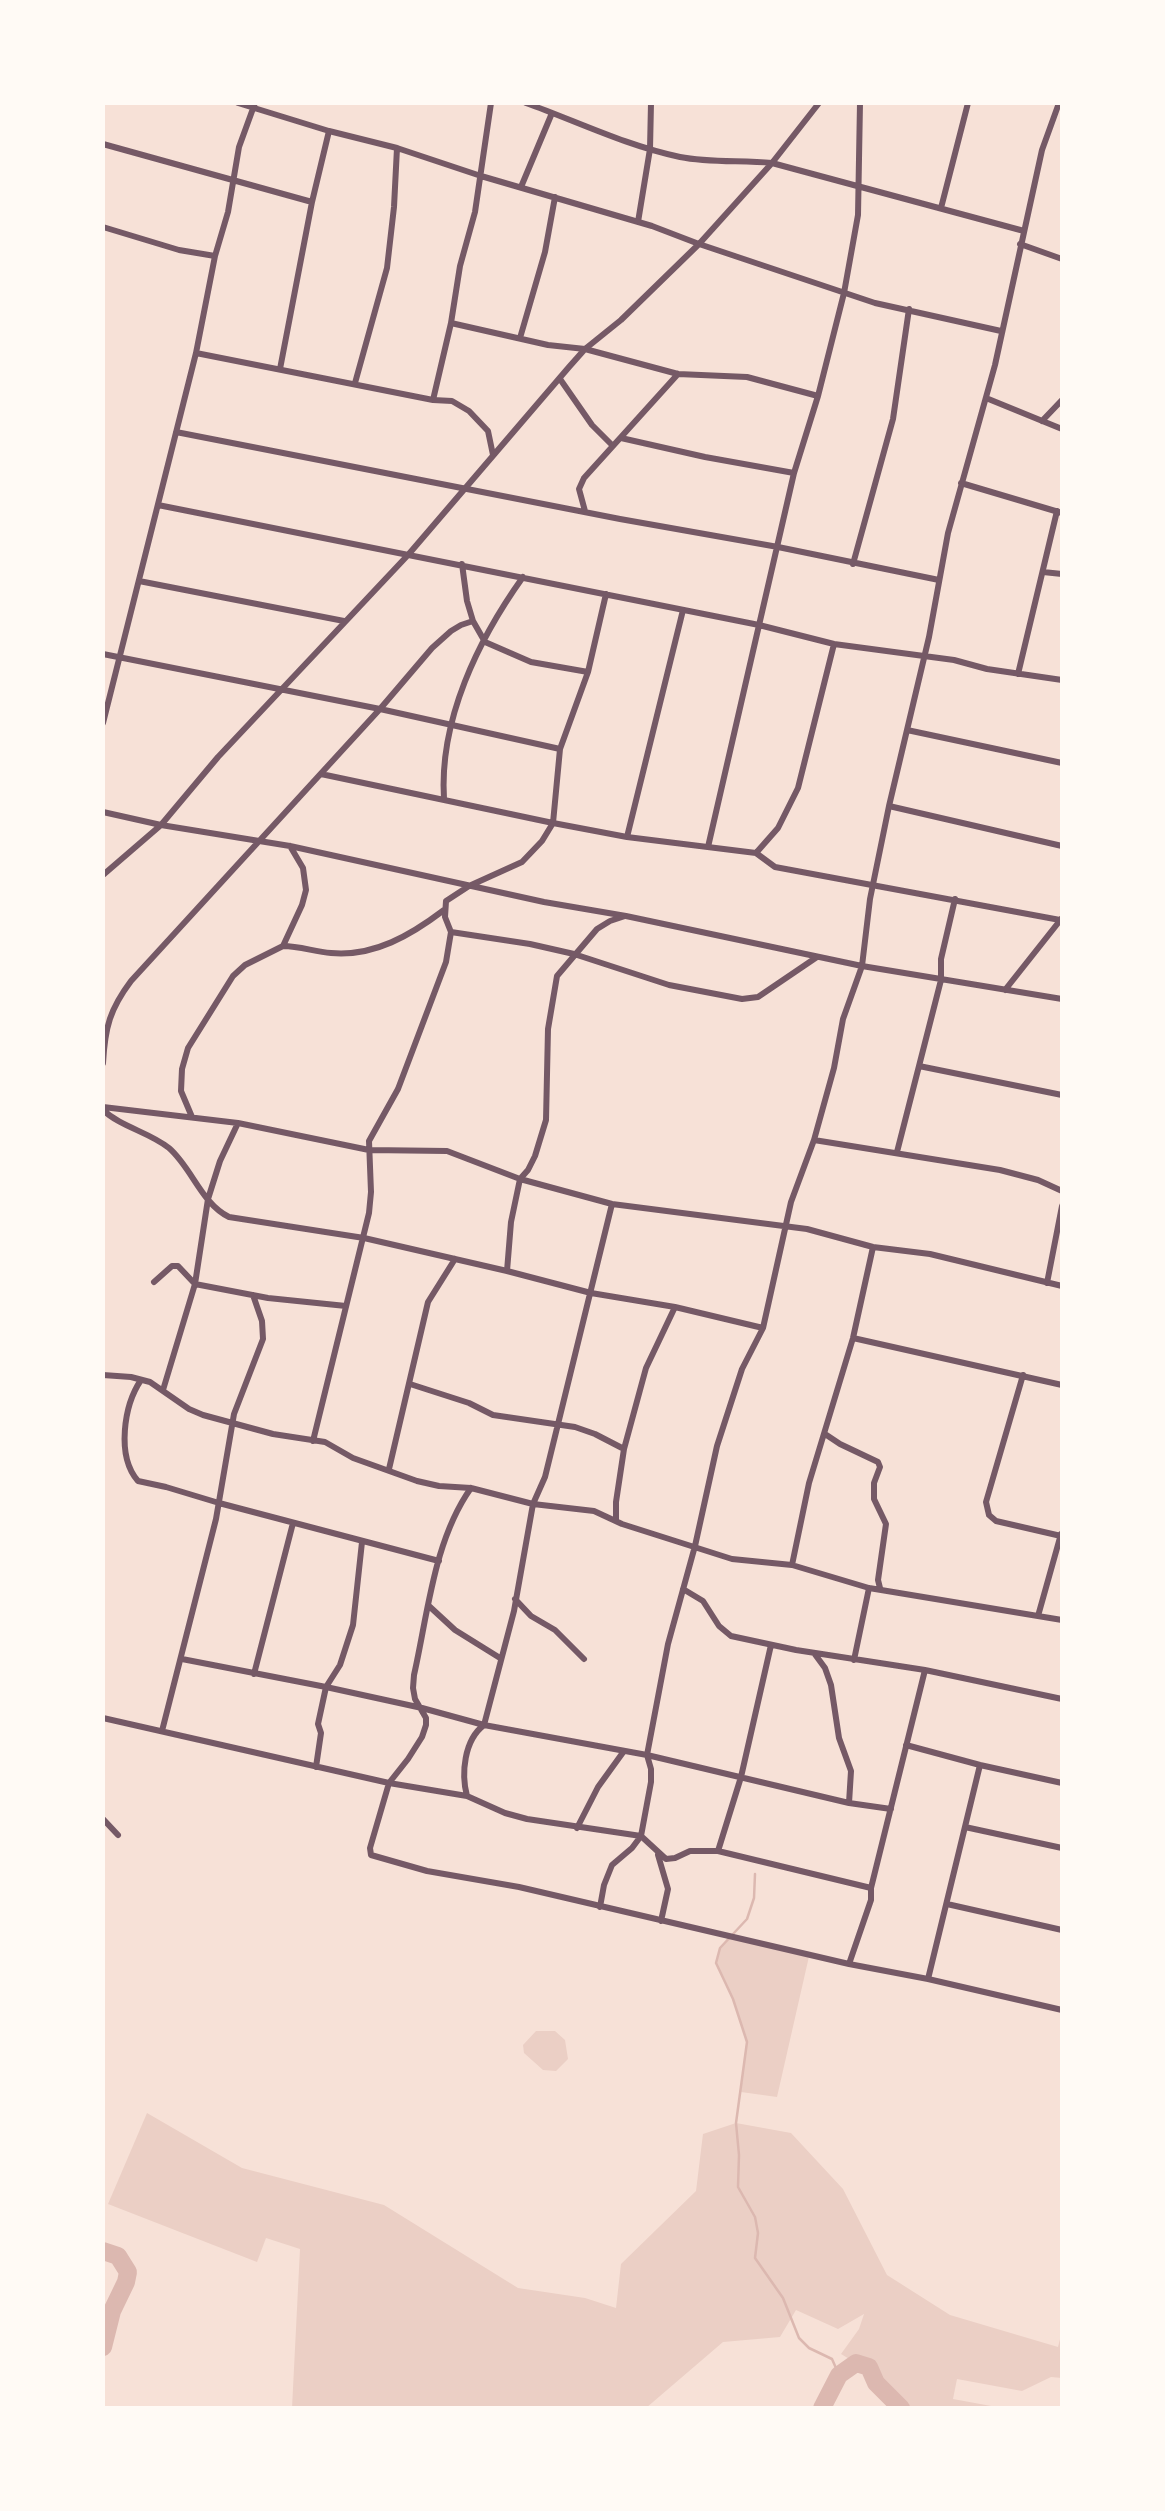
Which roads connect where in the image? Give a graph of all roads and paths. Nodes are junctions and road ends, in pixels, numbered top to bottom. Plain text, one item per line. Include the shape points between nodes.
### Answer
1 (238, 103) edge
2 (491, 103) edge
3 (526, 103) edge
4 (651, 103) edge
5 (819, 103) edge
6 (860, 103) edge
7 (968, 103) edge
8 (1059, 103) edge
9 (255, 106) edge
10 (552, 113) junction
11 (329, 131) junction
12 (103, 144) edge
13 (397, 148) junction
14 (650, 149) junction
15 (772, 163) junction
16 (481, 176) junction
17 (232, 180) junction
18 (521, 187) junction
19 (859, 188) junction
20 (555, 197) junction
21 (312, 202) junction
22 (940, 208) junction
23 (638, 222) junction
24 (103, 227) edge
25 (1024, 231) junction
26 (699, 244) junction
27 (1020, 244) junction
28 (215, 256) junction
29 (1062, 259) edge
30 (844, 293) junction
31 (909, 309) junction
32 (451, 324) junction
33 (1001, 331) junction
34 (520, 338) junction
35 (585, 349) junction
36 (196, 353) junction
37 (280, 369) junction
38 (678, 374) junction
39 (560, 379) junction
40 (355, 383) junction
41 (818, 396) junction
42 (986, 398) junction
43 (433, 400) junction
44 (1062, 400) edge
45 (1042, 421) junction
46 (1062, 429) edge
47 (176, 432) junction
48 (621, 438) junction
49 (613, 446) junction
50 (493, 455) junction
51 (794, 473) junction
52 (961, 483) junction
53 (466, 489) junction
54 (158, 505) junction
55 (584, 511) junction
56 (1059, 512) edge
57 (778, 547) junction
58 (408, 555) junction
59 (462, 564) junction
60 (853, 564) junction
61 (1043, 572) junction
62 (1062, 574) edge
63 (523, 577) junction
64 (939, 580) junction
65 (139, 581) junction
66 (606, 594) junction
67 (683, 610) junction
68 (344, 621) junction
69 (473, 621) junction
70 (759, 625) junction
71 (485, 642) junction
72 (834, 644) junction
73 (103, 654) edge
74 (120, 657) junction
75 (924, 657) junction
76 (588, 672) junction
77 (1018, 674) junction
78 (1062, 680) edge
79 (280, 690) junction
80 (380, 709) junction
81 (103, 723) edge
82 (452, 725) junction
83 (907, 730) junction
84 (560, 749) junction
85 (1062, 763) edge
86 (321, 774) junction
87 (444, 799) junction
88 (888, 806) junction
89 (103, 812) edge
90 (552, 823) junction
91 (161, 825) junction
92 (627, 836) junction
93 (259, 842) junction
94 (290, 846) junction
95 (1062, 846) edge
96 (708, 847) junction
97 (756, 853) junction
98 (103, 875) edge
99 (873, 884) junction
100 (469, 886) junction
101 (955, 899) junction
102 (444, 910) junction
103 (626, 916) junction
104 (1061, 919) edge
105 (451, 932) junction
106 (283, 946) junction
107 (574, 954) junction
108 (817, 957) junction
109 (862, 966) junction
110 (941, 980) junction
111 (1005, 990) junction
112 (1062, 999) edge
113 (103, 1063) edge
114 (919, 1066) junction
115 (1062, 1095) edge
116 (103, 1108) edge
117 (192, 1117) junction
118 (238, 1124) junction
119 (814, 1140) junction
120 (369, 1150) junction
121 (897, 1152) junction
122 (520, 1179) junction
123 (1062, 1191) edge
124 (208, 1199) junction
125 (612, 1204) junction
126 (1062, 1206) edge
127 (784, 1228) junction
128 (364, 1238) junction
129 (873, 1247) junction
130 (455, 1259) junction
131 (507, 1271) junction
132 (154, 1282) dead end
133 (1047, 1283) junction
134 (195, 1284) junction
135 (1062, 1286) edge
136 (591, 1293) junction
137 (253, 1296) junction
138 (346, 1306) junction
139 (676, 1307) junction
140 (763, 1328) junction
141 (853, 1338) junction
142 (1023, 1375) junction
143 (103, 1376) edge
144 (142, 1380) junction
145 (410, 1384) junction
146 (1062, 1385) edge
147 (163, 1390) junction
148 (231, 1424) junction
149 (559, 1424) junction
150 (825, 1434) junction
151 (313, 1441) junction
152 (624, 1449) junction
153 (389, 1469) junction
154 (471, 1488) junction
155 (219, 1503) junction
156 (533, 1504) junction
157 (616, 1520) junction
158 (293, 1523) junction
159 (1061, 1534) edge
160 (362, 1542) junction
161 (695, 1546) junction
162 (439, 1561) junction
163 (792, 1565) junction
164 (869, 1588) junction
165 (880, 1588) junction
166 (683, 1589) junction
167 (515, 1600) junction
168 (429, 1606) junction
169 (1038, 1616) junction
170 (1062, 1620) edge
171 (771, 1645) junction
172 (814, 1653) junction
173 (500, 1658) junction
174 (182, 1659) junction
175 (584, 1659) dead end
176 (854, 1660) junction
177 (925, 1670) junction
178 (254, 1674) junction
179 (326, 1687) junction
180 (1062, 1699) edge
181 (422, 1709) junction
182 (103, 1718) edge
183 (484, 1725) junction
184 (162, 1731) junction
185 (906, 1745) junction
186 (624, 1751) junction
187 (647, 1755) junction
188 (980, 1765) junction
189 (316, 1767) junction
190 (741, 1777) junction
191 (388, 1783) junction
192 (1062, 1783) edge
193 (467, 1796) junction
194 (849, 1803) junction
195 (891, 1809) junction
196 (103, 1819) edge
197 (965, 1827) junction
198 (577, 1828) junction
199 (118, 1835) dead end
200 (641, 1836) junction
201 (1062, 1848) edge
202 (718, 1851) junction
203 (658, 1853) junction
204 (871, 1888) junction
205 (947, 1904) junction
206 (600, 1907) junction
207 (661, 1921) junction
208 (1062, 1930) edge
209 (849, 1964) junction
210 (928, 1979) junction
211 (1062, 2010) edge

1 - 9 street
2 - 16 street
3 - 10 street
4 - 14 street
5 - 15 street
6 - 19 street
7 - 22 street
8 - 25 street via 1042,150
9 - 11 street
9 - 17 street
10 - 14 street
10 - 18 street
11 - 13 street
11 - 21 street
12 - 17 street
13 - 16 street
13 - 40 street via 387,268
14 - 15 street via 693,159
14 - 23 street
15 - 19 street
15 - 26 street
16 - 18 street
16 - 32 street
17 - 21 street
17 - 28 street
18 - 20 street
19 - 22 street
19 - 30 street
20 - 23 street
20 - 34 street via 545,252
21 - 37 street
22 - 25 street
23 - 26 street
24 - 28 street
25 - 27 street
26 - 30 street
26 - 35 street
27 - 29 street
27 - 33 street
28 - 36 street
30 - 31 street
30 - 41 street
31 - 33 street
31 - 60 street via 893,419
32 - 34 street
32 - 43 street
33 - 42 street
34 - 35 street
35 - 38 street
35 - 39 street
36 - 37 street
36 - 47 street
37 - 40 street
38 - 41 street via 747,377
38 - 48 street
39 - 49 street
39 - 50 street
40 - 43 street
41 - 51 street
42 - 45 street
42 - 52 street
43 - 50 street via 452,401 469,411 488,431
44 - 45 street
45 - 46 street
47 - 53 street
47 - 54 street
48 - 49 street
48 - 51 street
49 - 55 street via 579,486
50 - 53 street
51 - 57 street
52 - 56 street
52 - 64 street
53 - 55 street
53 - 58 street
54 - 58 street
54 - 65 street
55 - 57 street
56 - 61 street
57 - 60 street
57 - 70 street
58 - 59 street
58 - 68 street
59 - 63 street
59 - 69 street
60 - 64 street
61 - 62 street
61 - 77 street
63 - 66 street
63 - 71 street via 498,612
64 - 75 street
65 - 68 street
65 - 74 street
66 - 67 street
66 - 76 street
67 - 70 street
67 - 92 street
68 - 79 street
69 - 71 street
69 - 80 street via 451,631 432,648
70 - 72 street
70 - 96 street
71 - 76 street via 531,662
71 - 82 street via 466,680
72 - 75 street
72 - 97 street via 798,788 778,828
73 - 74 street
74 - 79 street
74 - 81 street
75 - 77 street
75 - 83 street
76 - 84 street
77 - 78 street
79 - 80 street
79 - 91 street
80 - 82 street
80 - 86 street
82 - 84 street
82 - 87 street via 443,764
83 - 85 street
83 - 88 street
84 - 90 street
86 - 87 street
86 - 93 street
87 - 90 street
88 - 95 street
88 - 99 street
89 - 91 street
90 - 92 street
90 - 100 street via 522,862
91 - 93 street
91 - 98 street
92 - 96 street
93 - 94 street
93 - 113 street via 116,1001 107,1021
94 - 100 street
94 - 106 street via 303,868 306,890
96 - 97 street
97 - 99 street via 775,867
99 - 101 street
99 - 109 street
100 - 102 street via 446,901
100 - 103 street
101 - 104 street
101 - 110 street via 941,958
102 - 105 street
102 - 106 street via 370,951 333,954
103 - 107 street via 597,929
103 - 108 street
104 - 111 street
105 - 107 street
105 - 120 street via 446,962 410,1060 369,1141
106 - 117 street via 233,976 188,1048 181,1091
107 - 108 street via 669,985 742,999 758,997
107 - 122 street via 557,976 551,997 544,1135
108 - 109 street
109 - 110 street
109 - 119 street via 843,1019
110 - 111 street
110 - 114 street
111 - 112 street
114 - 115 street
114 - 121 street
116 - 117 street
116 - 124 street via 170,1149
117 - 118 street
118 - 120 street
118 - 124 street
119 - 121 street
119 - 127 street
120 - 122 street via 447,1151
120 - 128 street via 371,1192
121 - 123 street via 1000,1170
122 - 125 street
122 - 131 street
124 - 128 street via 220,1212 239,1220
124 - 134 street
125 - 127 street
125 - 136 street
126 - 133 street
127 - 129 street via 807,1229
127 - 140 street
128 - 130 street
128 - 138 street
129 - 133 street via 930,1254
129 - 141 street
130 - 131 street
130 - 145 street via 428,1302
131 - 136 street
132 - 134 street via 178,1266
133 - 135 street
134 - 137 street
134 - 147 street
136 - 139 street
136 - 149 street
137 - 138 street
137 - 148 street via 263,1339
138 - 151 street
139 - 140 street
139 - 152 street via 646,1368
140 - 161 street via 742,1369 717,1446
141 - 142 street
141 - 150 street
142 - 146 street
142 - 159 street via 986,1502 989,1515 996,1521
143 - 144 street
144 - 147 street
144 - 155 street via 127,1420 126,1455 133,1476
145 - 149 street via 493,1415
145 - 153 street
147 - 148 street via 189,1409
148 - 151 street
148 - 155 street
149 - 152 street via 595,1434
149 - 156 street
150 - 163 street via 809,1483
150 - 165 street via 880,1467 874,1483 874,1499 886,1524
151 - 153 street
152 - 157 street
153 - 154 street via 417,1481
154 - 156 street
154 - 162 street via 454,1514
155 - 158 street
155 - 174 street
156 - 157 street via 594,1511
156 - 167 street
157 - 161 street
158 - 160 street
158 - 178 street
159 - 169 street
160 - 162 street
160 - 179 street via 347,1649
161 - 163 street via 732,1559
161 - 166 street
162 - 168 street
163 - 164 street
164 - 165 street
164 - 176 street
165 - 169 street
166 - 171 street via 703,1601 731,1636
166 - 187 street
167 - 173 street
167 - 175 street
168 - 173 street via 448,1625
168 - 181 street via 413,1688
169 - 170 street
171 - 172 street
171 - 190 street
172 - 176 street
172 - 194 street via 831,1685 839,1738 851,1771
173 - 183 street
174 - 178 street
174 - 184 street
176 - 177 street
177 - 180 street
177 - 185 street
178 - 179 street
179 - 181 street
179 - 189 street
181 - 183 street
181 - 191 street via 426,1718 422,1737
182 - 184 street
183 - 186 street
183 - 193 street via 468,1748
184 - 189 street
185 - 188 street
185 - 195 street
186 - 187 street
186 - 198 street
187 - 190 street
187 - 200 street via 651,1782
188 - 192 street
188 - 197 street
189 - 191 street
190 - 194 street
190 - 202 street
191 - 193 street
191 - 206 street via 370,1848 373,1856
193 - 198 street via 517,1817
194 - 195 street
195 - 204 street
196 - 199 street
197 - 201 street
197 - 205 street
198 - 200 street
200 - 203 street
200 - 206 street via 612,1865
202 - 203 street via 690,1851 671,1859
202 - 204 street
203 - 207 street via 668,1889
204 - 209 street
205 - 208 street
205 - 210 street
206 - 207 street
207 - 209 street
209 - 210 street
210 - 211 street

